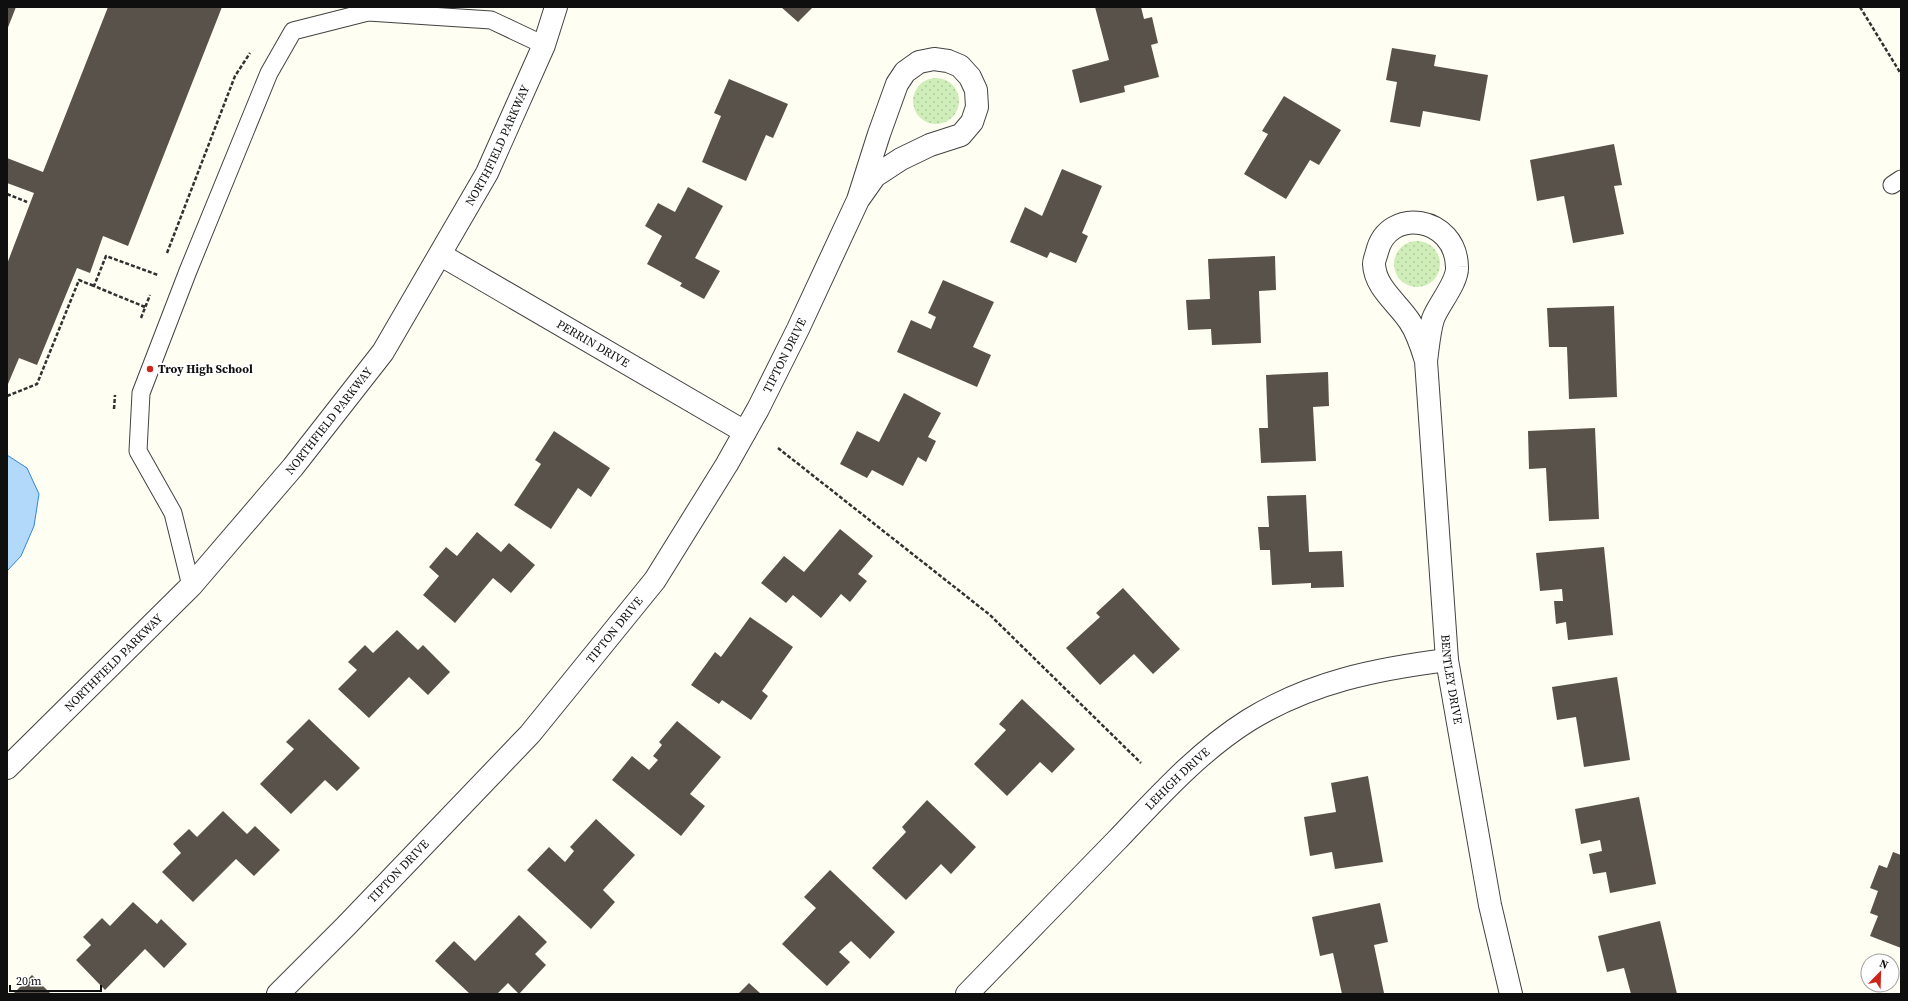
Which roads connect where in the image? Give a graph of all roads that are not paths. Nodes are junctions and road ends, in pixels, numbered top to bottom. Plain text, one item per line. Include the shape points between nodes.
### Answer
1 (556, 7) edge
2 (544, 46) junction
3 (858, 200) junction
4 (441, 255) junction
5 (1426, 361) junction
6 (745, 432) junction
7 (191, 586) junction
8 (1447, 660) junction
9 (7, 768) edge
10 (278, 994) edge
11 (967, 994) edge
12 (1511, 994) edge

1 - 2 street, NORTHFIELD PARKWAY
2 - 4 street, NORTHFIELD PARKWAY via 487,173
2 - 7 lane via 491,20 368,12 293,31 269,73 188,270 141,393 138,451 173,513
3 - 3 street, TIPTON DRIVE via 875,176 900,158 961,135 972,122 977,107 976,90 970,77 960,66 934,59 920,62 905,72 897,84
3 - 6 street, TIPTON DRIVE via 798,329
4 - 6 street, PERRIN DRIVE
4 - 7 street, NORTHFIELD PARKWAY via 383,352 293,467
5 - 5 street, BENTLEY DRIVE via 1434,318 1458,269 1455,250 1446,235 1428,224 1410,222 1391,230 1379,245 1374,264 1379,283 1410,322
5 - 8 street, BENTLEY DRIVE
6 - 10 street, TIPTON DRIVE via 655,580 530,734
7 - 9 street, NORTHFIELD PARKWAY
8 - 11 street, LEHIGH DRIVE via 1352,676 1323,685 1268,710 1231,732 1159,796
8 - 12 street, BENTLEY DRIVE via 1490,905

